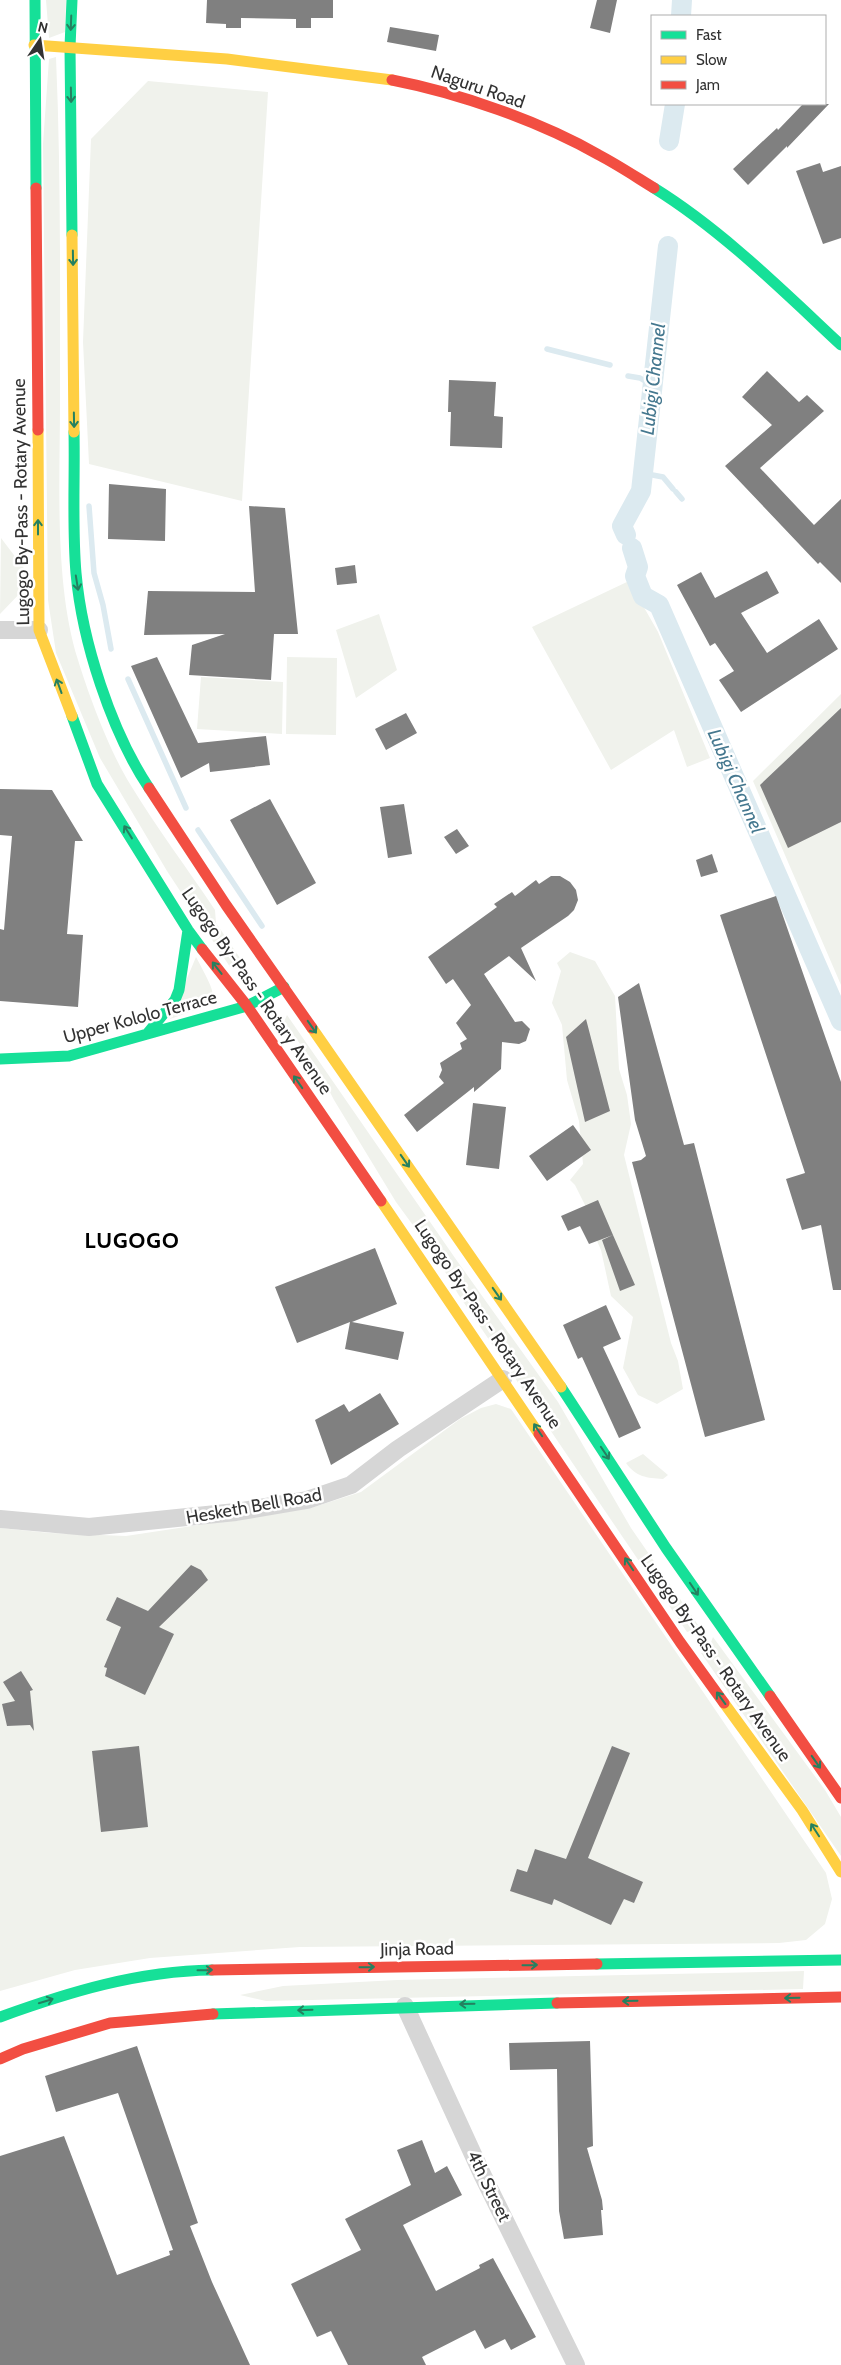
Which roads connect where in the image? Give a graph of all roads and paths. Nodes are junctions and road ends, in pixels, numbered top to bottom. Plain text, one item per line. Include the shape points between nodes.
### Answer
1 (35, 0) edge
2 (72, 0) edge
3 (34, 45) junction
4 (70, 47) junction
5 (841, 345) edge
6 (0, 630) edge
7 (39, 630) junction
8 (188, 930) junction
9 (284, 987) junction
10 (247, 1006) junction
11 (148, 1034) junction
12 (0, 1060) edge
13 (361, 1098) junction
14 (348, 1107) dead end
15 (503, 1378) junction
16 (0, 1519) edge
17 (711, 1614) junction
18 (708, 1632) dead end
19 (680, 1642) junction
20 (697, 1642) dead end
21 (841, 1798) edge
22 (841, 1872) edge
23 (841, 1960) edge
24 (841, 1997) edge
25 (406, 2006) junction
26 (0, 2017) edge
27 (0, 2059) edge
28 (576, 2365) edge

1 - 3 main road, Lugogo By-Pass - Rotary Avenue
2 -> 4 main road, Lugogo By-Pass - Rotary Avenue
3 - 4 main road, Naguru Road
7 -> 3 main road, Lugogo By-Pass - Rotary Avenue
4 - 5 main road, Naguru Road via 228,58 370,76 422,86 538,126 598,154 681,206 770,279
4 -> 9 main road, Lugogo By-Pass - Rotary Avenue via 76,573 84,624 97,677 136,769
6 - 7 street
8 -> 7 main road, Lugogo By-Pass - Rotary Avenue via 98,784
10 -> 8 main road, Lugogo By-Pass - Rotary Avenue
8 - 11 main road via 175,1000
9 - 10 main road, Upper Kololo Terrace
9 -> 13 main road, Lugogo By-Pass - Rotary Avenue
10 - 11 main road, Upper Kololo Terrace
15 -> 10 main road, Lugogo By-Pass - Rotary Avenue via 331,1118
11 - 12 main road, Upper Kololo Terrace via 69,1056
13 - 14 main road
13 -> 17 main road, Lugogo By-Pass - Rotary Avenue via 537,1350
15 - 16 street, Hesketh Bell Road via 351,1485 307,1500 236,1512 89,1527
19 -> 15 main road, Lugogo By-Pass - Rotary Avenue
17 - 18 main road
17 -> 21 main road, Lugogo By-Pass - Rotary Avenue
19 - 20 main road
22 -> 19 main road, Lugogo By-Pass - Rotary Avenue via 802,1810
26 -> 23 main road, Jinja Road via 120,1979 192,1970
24 -> 25 main road
25 -> 27 main road via 202,2014 110,2023
25 - 28 street, 4th Street via 482,2174

